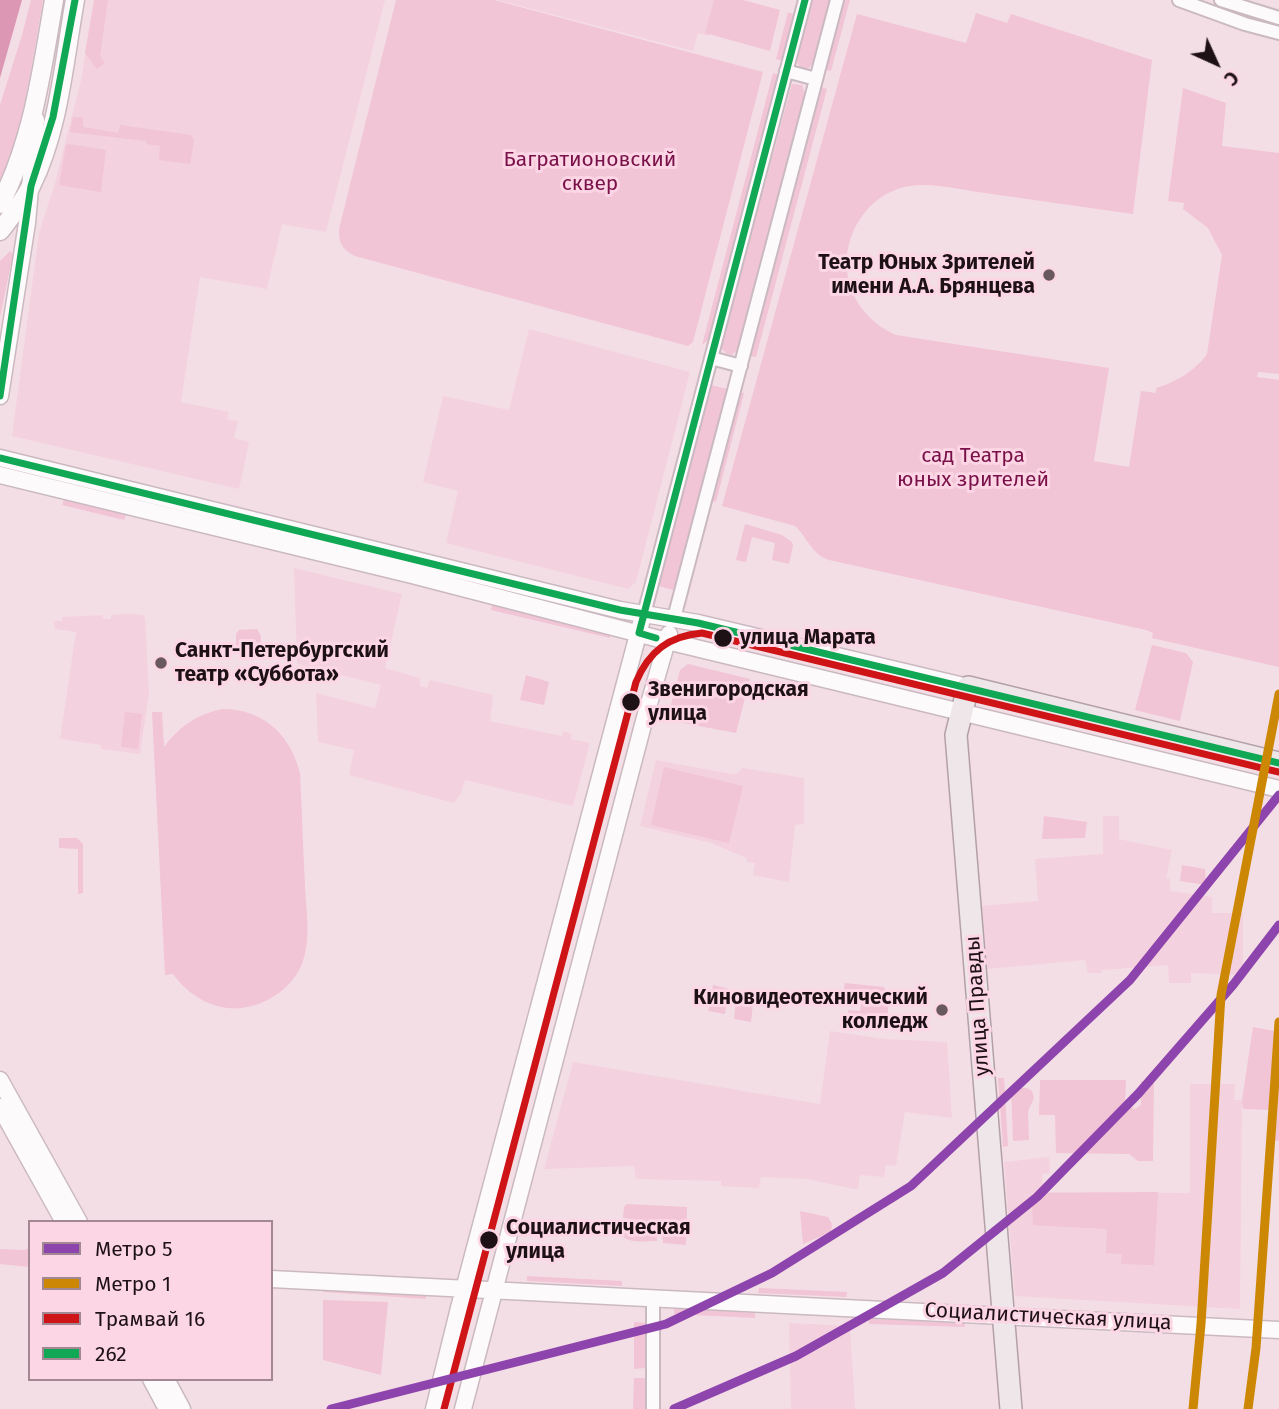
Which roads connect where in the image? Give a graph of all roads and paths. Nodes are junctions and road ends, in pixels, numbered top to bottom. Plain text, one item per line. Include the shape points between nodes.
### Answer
1 (54, 0) edge
2 (75, 0) edge
3 (805, 0) edge
4 (837, 0) edge
5 (1179, 0) edge
6 (1221, 0) edge
7 (1279, 18) edge
8 (1279, 33) edge
9 (786, 71) junction
10 (816, 79) junction
11 (37, 100) junction
12 (31, 186) junction
13 (0, 204) edge
14 (0, 231) edge
15 (711, 358) junction
16 (741, 366) junction
17 (0, 389) edge
18 (0, 458) edge
19 (0, 475) edge
20 (644, 614) junction
21 (674, 618) junction
22 (639, 633) junction
23 (667, 641) junction
24 (968, 687) junction
25 (962, 711) junction
26 (1279, 763) edge
27 (1279, 789) edge
28 (0, 1080) edge
29 (0, 1107) edge
30 (63, 1220) edge
31 (78, 1220) edge
32 (273, 1279) edge
33 (465, 1288) junction
34 (494, 1289) junction
35 (653, 1297) junction
36 (1004, 1314) junction
37 (1279, 1329) edge
38 (152, 1381) edge
39 (167, 1381) edge
40 (167, 1409) edge
41 (182, 1409) edge
42 (435, 1409) edge
43 (463, 1409) edge
44 (653, 1409) edge
45 (1011, 1409) edge

1 - 11 main road
2 - 12 main road via 57,103
3 - 9 street
4 - 10 street
5 - 8 street
6 - 7 street
9 - 10 street
9 - 15 street
10 - 16 street
11 - 12 street
11 - 13 main road
12 - 14 main road
12 - 17 street
15 - 16 street
15 - 20 street
16 - 21 street
18 - 20 street
19 - 22 street
20 - 21 street
20 - 22 street
21 - 23 street
21 - 24 street
22 - 23 street
22 - 33 street
23 - 25 street
23 - 34 street
24 - 25 main road, улица Правды
24 - 26 main road
25 - 27 street
25 - 36 main road, улица Правды via 956,735
28 - 31 street
29 - 30 street
32 - 33 street, Социалистическая улица
33 - 34 street, Социалистическая улица
33 - 42 street
34 - 35 street, Социалистическая улица
34 - 43 street
35 - 36 street, Социалистическая улица
35 - 44 street
36 - 37 street, Социалистическая улица
36 - 45 main road, улица Правды
38 - 40 street
39 - 41 street

